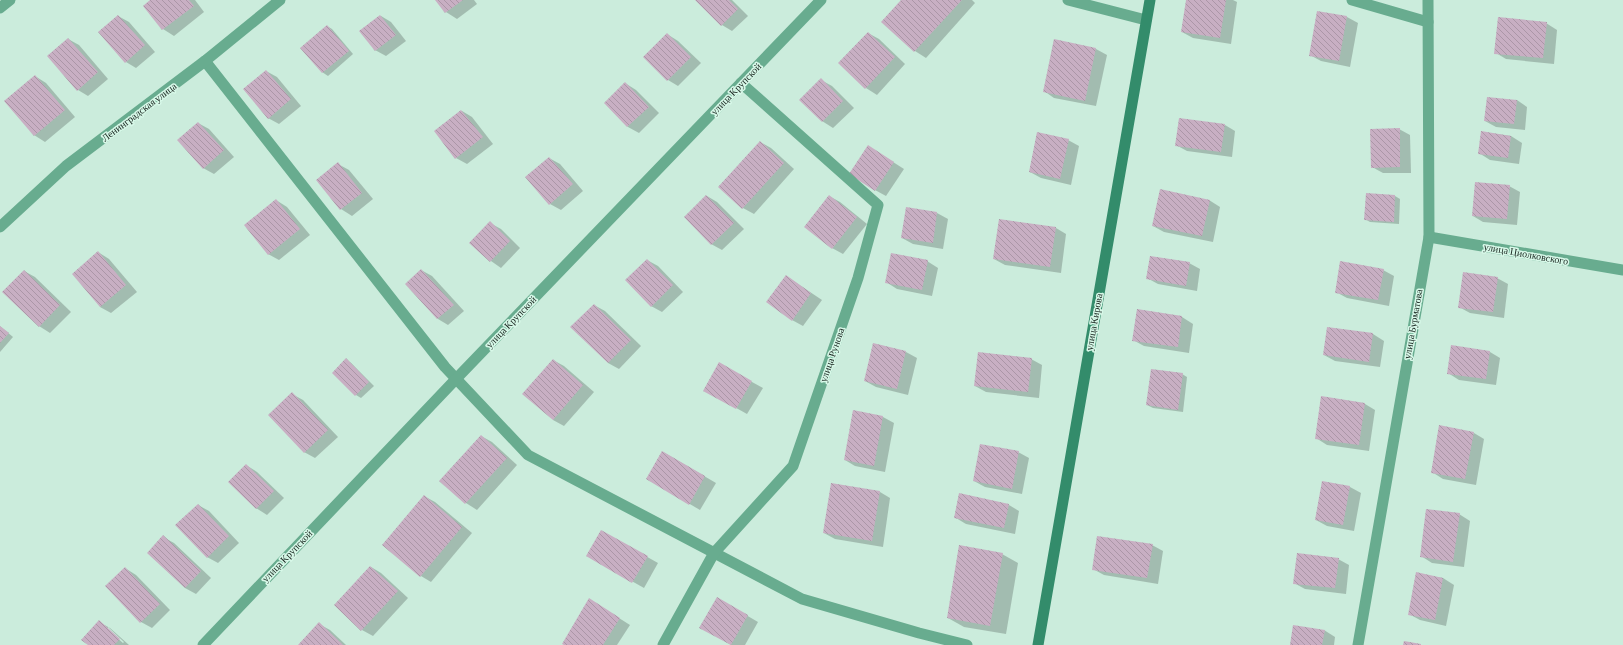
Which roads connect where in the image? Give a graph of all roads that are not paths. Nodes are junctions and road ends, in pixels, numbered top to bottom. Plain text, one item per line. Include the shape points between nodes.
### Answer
1 (10, 0) edge
2 (280, 0) edge
3 (821, 0) edge
4 (1068, 0) edge
5 (1150, 0) edge
6 (1352, 0) edge
7 (1428, 0) edge
8 (0, 8) edge
9 (1146, 20) junction
10 (1428, 22) junction
11 (206, 61) junction
12 (742, 83) junction
13 (0, 227) edge
14 (1428, 237) junction
15 (1623, 270) edge
16 (455, 380) junction
17 (714, 553) junction
18 (203, 645) edge
19 (662, 645) edge
20 (967, 645) edge
21 (1038, 645) edge
22 (1358, 645) edge

1 - 8 street
2 - 11 street, Ленинградская улица
3 - 12 street, улица Крупской
4 - 9 street
5 - 9 main road, улица Кирова
6 - 10 street
7 - 10 street, улица Бурматова
9 - 21 main road, улица Кирова
10 - 14 street, улица Бурматова
11 - 13 street, Ленинградская улица via 66,166
11 - 16 street
12 - 16 street, улица Крупской
12 - 17 street, улица Рунова via 878,205 858,278 793,466
14 - 15 street, улица Циолковского
14 - 22 street, улица Бурматова
16 - 17 street via 528,455
16 - 18 street, улица Крупской
17 - 19 street, улица Рунова
17 - 20 street via 802,599

